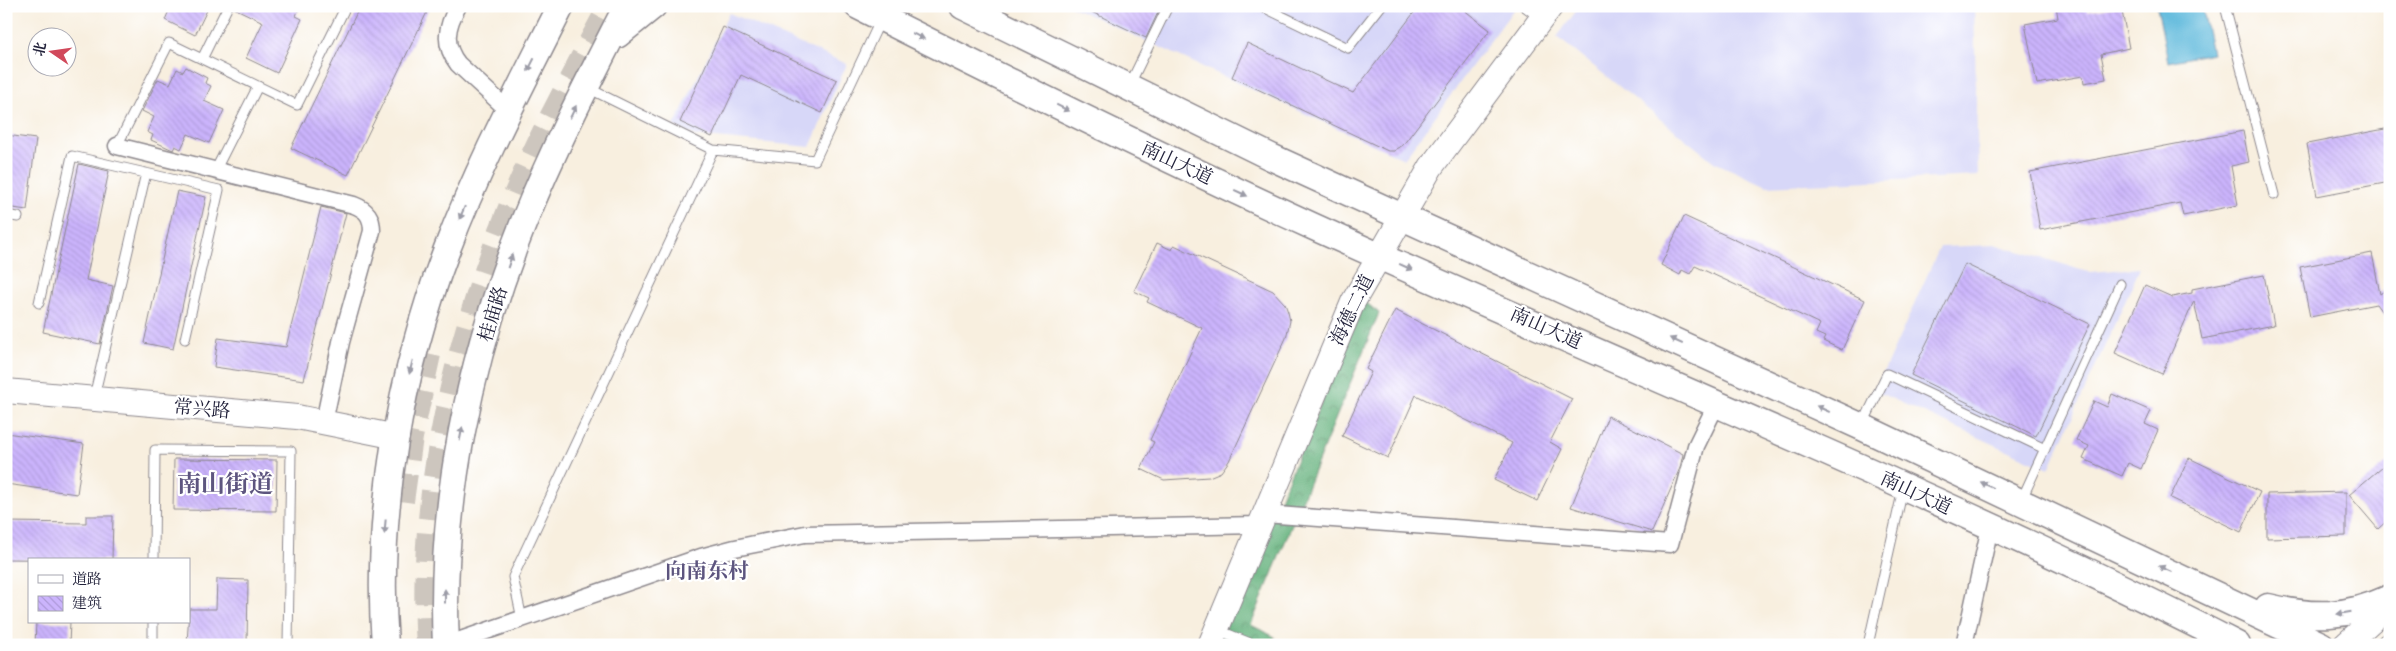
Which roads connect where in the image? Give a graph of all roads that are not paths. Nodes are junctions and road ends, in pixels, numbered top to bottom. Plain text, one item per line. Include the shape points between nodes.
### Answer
1 (228, 6) edge
2 (346, 6) edge
3 (458, 6) edge
4 (627, 6) edge
5 (653, 6) edge
6 (858, 6) edge
7 (963, 6) edge
8 (1168, 6) edge
9 (1261, 6) edge
10 (1381, 6) edge
11 (2225, 6) edge
12 (1539, 10) edge
13 (555, 13) edge
14 (882, 18) junction
15 (605, 49) junction
16 (202, 59) junction
17 (258, 86) junction
18 (586, 86) junction
19 (1129, 86) junction
20 (508, 110) junction
21 (117, 146) joint
22 (713, 150) junction
23 (216, 170) junction
24 (146, 173) junction
25 (2274, 195) dead end
26 (6, 215) edge
27 (1402, 216) junction
28 (18, 217) dead end
29 (1380, 255) junction
30 (2120, 284) dead end
31 (39, 303) dead end
32 (185, 339) dead end
33 (6, 391) edge
34 (94, 399) junction
35 (1716, 403) junction
36 (324, 422) junction
37 (1862, 426) junction
38 (396, 437) junction
39 (2045, 449) junction
40 (1904, 487) junction
41 (2021, 501) junction
42 (1261, 520) junction
43 (1990, 527) junction
44 (154, 558) edge
45 (2209, 590) junction
46 (2390, 598) edge
47 (2390, 604) edge
48 (522, 618) junction
49 (153, 624) edge
50 (1213, 637) edge
51 (153, 642) dead end
52 (288, 645) edge
53 (385, 645) edge
54 (446, 645) edge
55 (1255, 645) edge
56 (1868, 645) edge
57 (1964, 645) edge
58 (2237, 645) edge
59 (2321, 645) edge
60 (2345, 645) edge

1 - 16 lane
2 - 17 lane via 297,106
3 - 20 street via 447,32 451,56
4 - 15 main road, 桂庙路
5 - 15 main road via 619,33
6 - 14 main road, 南山大道
7 - 19 main road, 南山大道
8 - 19 lane
9 - 10 lane via 1348,48
11 - 25 lane
12 - 27 street, 海德二道 via 1431,167
13 -> 20 main road
14 - 22 lane via 815,160
14 -> 29 main road, 南山大道 via 1112,133
15 - 18 main road, 桂庙路
16 - 17 lane
16 - 21 lane via 168,43
17 - 23 lane
18 - 22 lane
54 -> 18 main road, 桂庙路 via 445,587 452,491 474,377 522,226
19 - 27 main road, 南山大道 via 1271,157
20 -> 38 main road via 462,212 434,286
21 - 23 street
22 - 48 lane via 513,577
23 - 36 street via 354,205 370,216 372,231 341,342
24 - 31 lane via 72,156
24 - 32 lane via 219,190
24 - 34 lane
26 - 28 lane
27 - 29 street, 海德二道
37 -> 27 main road, 南山大道
29 -> 35 main road, 南山大道
29 - 42 street, 海德二道 via 1353,302
30 - 39 lane
33 - 34 street, 常兴路
34 - 36 street, 常兴路
35 - 40 main road, 南山大道
35 - 42 street via 1696,446 1670,544
36 - 38 street, 常兴路
37 - 39 lane via 1887,374
41 -> 37 main road, 南山大道
38 -> 53 main road via 385,530 382,595
39 - 41 lane
40 - 43 main road, 南山大道
40 - 56 lane
45 -> 41 main road, 南山大道
42 - 48 street via 805,534 701,557
42 - 50 street, 海德二道
43 - 57 street
43 - 58 main road, 南山大道
44 - 52 lane via 155,450 291,452
46 -> 45 main road via 2352,612 2307,615
45 - 59 main road, 南山大道
47 - 60 street
48 - 54 street
49 - 51 lane
50 - 55 lane

